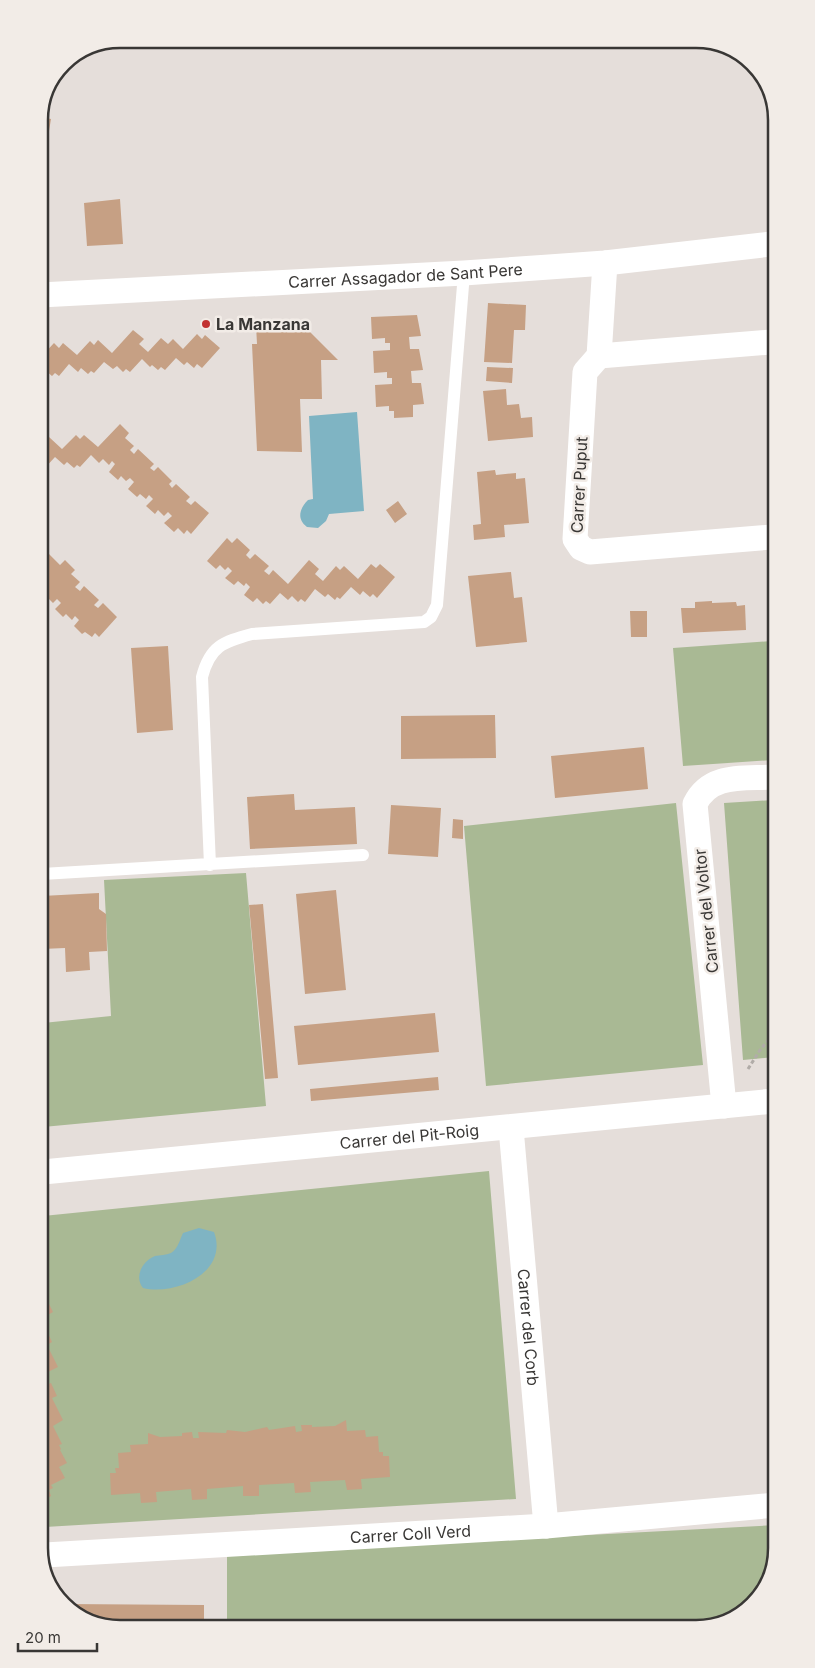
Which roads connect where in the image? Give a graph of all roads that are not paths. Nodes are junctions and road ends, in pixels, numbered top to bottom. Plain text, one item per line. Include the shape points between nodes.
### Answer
1 (768, 244) edge
2 (605, 262) junction
3 (464, 273) junction
4 (48, 295) edge
5 (768, 342) edge
6 (599, 356) junction
7 (768, 536) edge
8 (768, 777) edge
9 (363, 855) dead end
10 (210, 865) junction
11 (47, 874) edge
12 (768, 1102) edge
13 (724, 1106) junction
14 (511, 1128) junction
15 (47, 1172) edge
16 (768, 1506) edge
17 (546, 1526) junction
18 (48, 1555) edge

1 - 2 street, Carrer Assagador de Sant Pere
2 - 3 street, Carrer Assagador de Sant Pere
2 - 6 street
3 - 4 street, Carrer Assagador de Sant Pere
3 - 10 lane via 437,605 431,617 424,622 252,634 217,647 207,660 202,677
5 - 6 street
6 - 7 street, Carrer Puput via 585,372 575,539 581,548 590,552
8 - 13 street, Carrer del Voltor via 718,781 701,791 695,804
9 - 10 lane
10 - 11 lane
12 - 13 street, Carrer del Pit-Roig
13 - 14 street, Carrer del Pit-Roig
14 - 15 street, Carrer del Pit-Roig
14 - 17 street, Carrer del Corb
16 - 17 street, Carrer Coll Verd
17 - 18 street, Carrer Coll Verd

